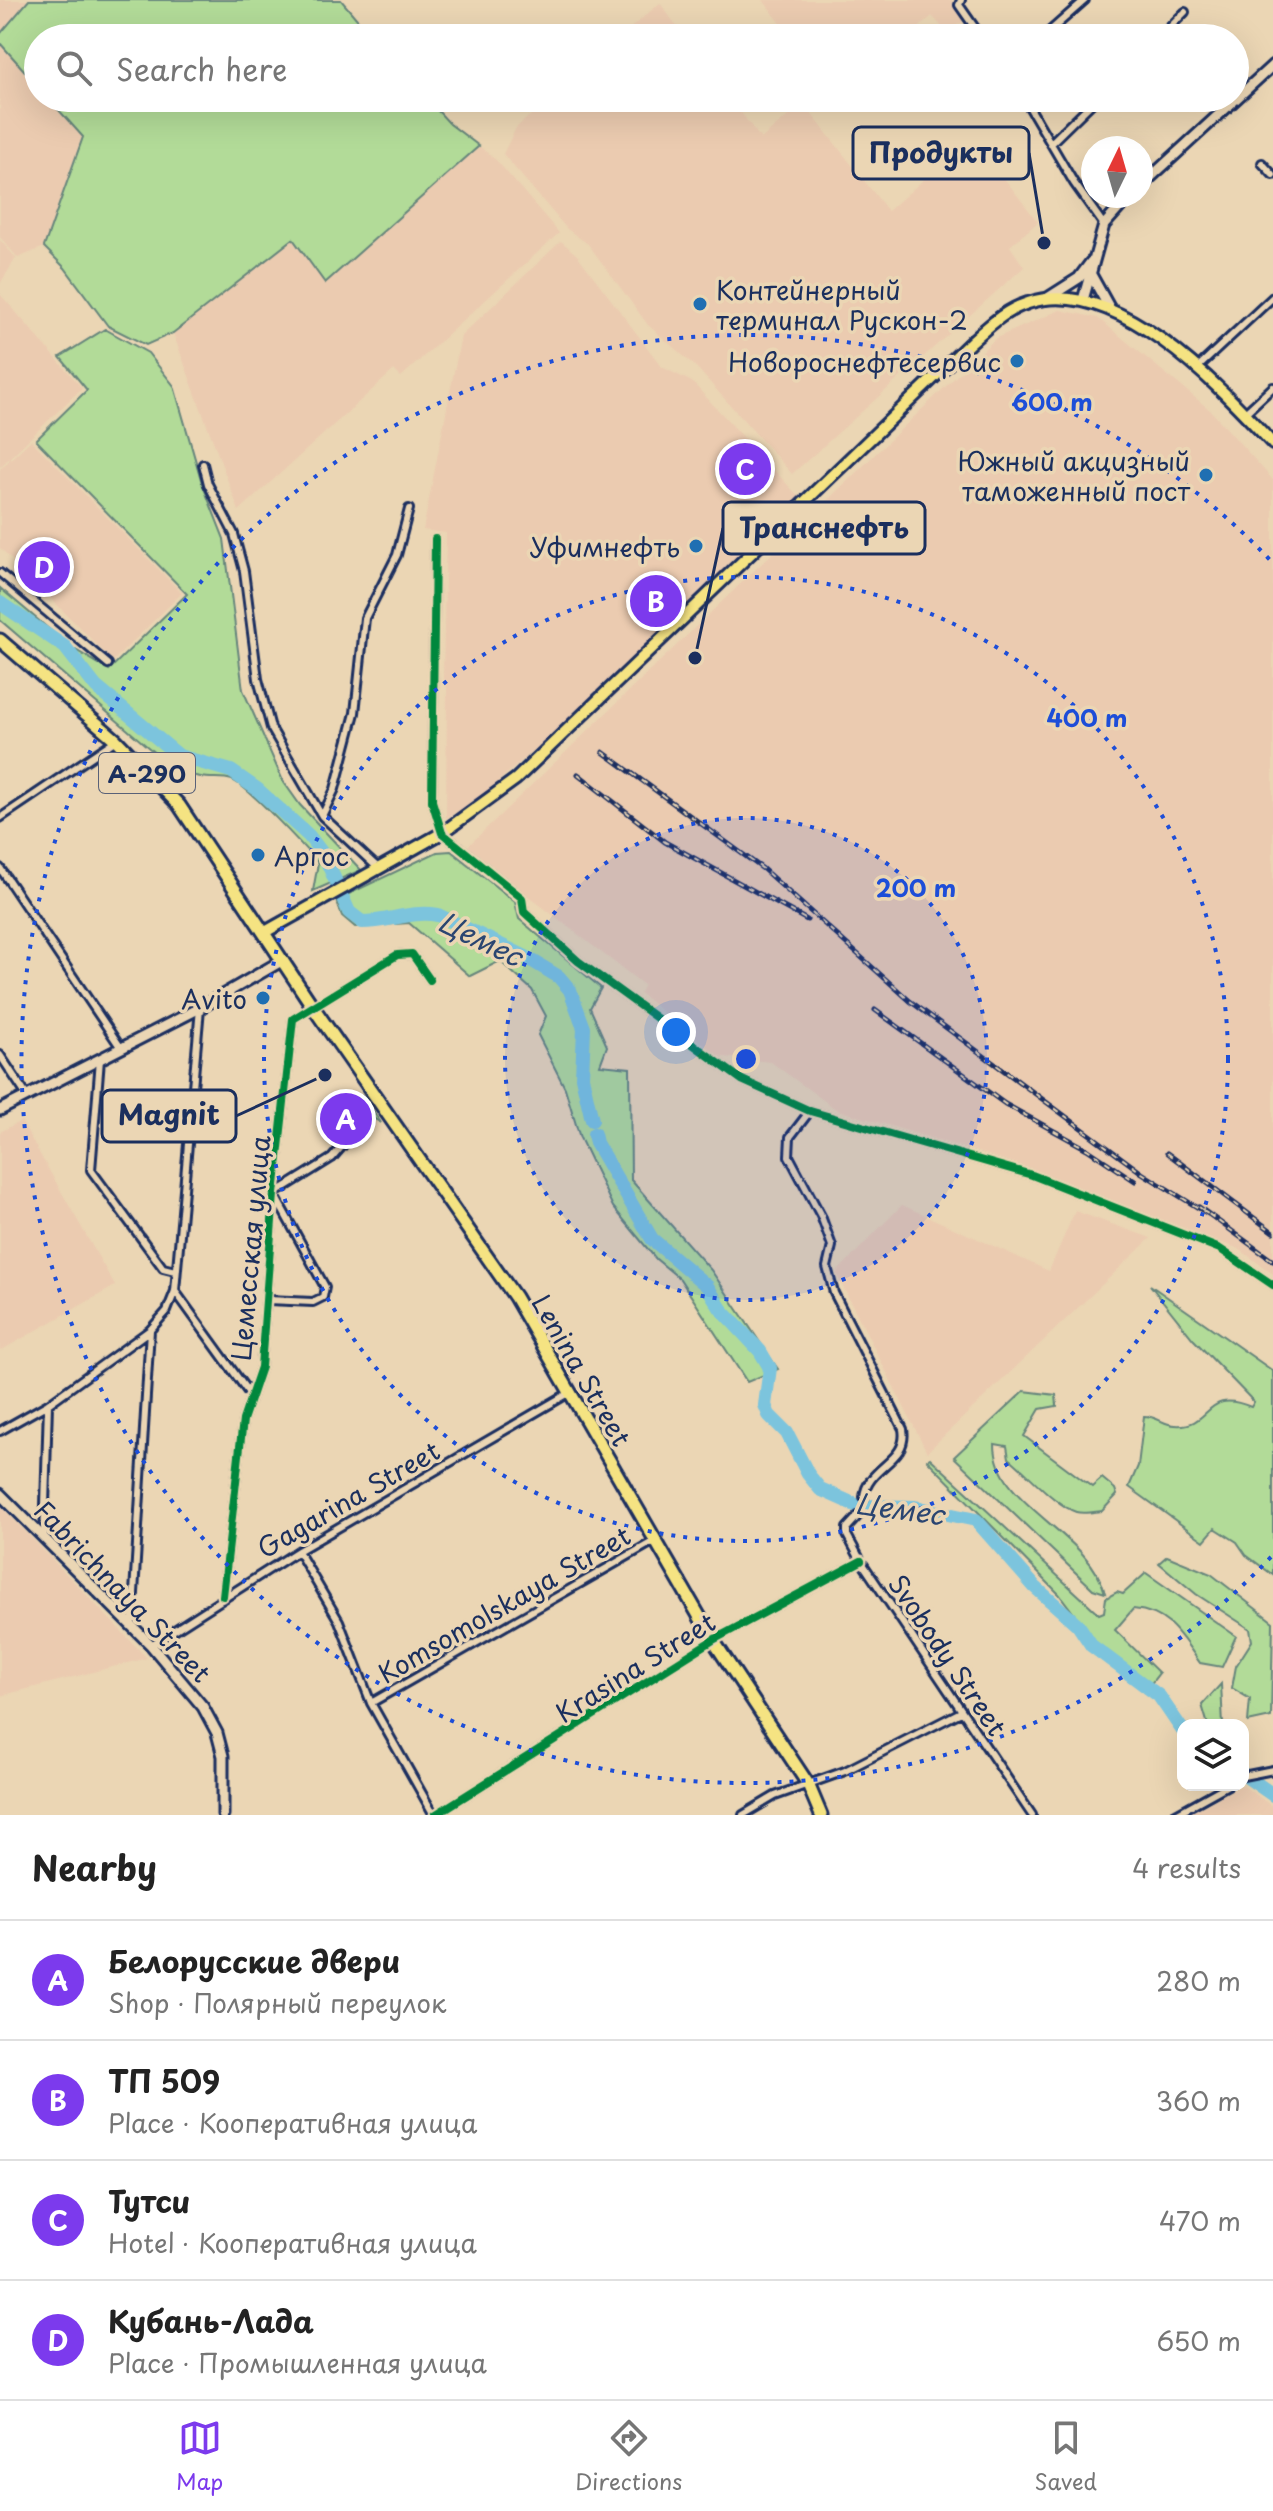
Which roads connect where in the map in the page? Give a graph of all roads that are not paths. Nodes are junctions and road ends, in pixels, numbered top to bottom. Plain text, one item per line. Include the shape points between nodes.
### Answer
1 (1085, 0) edge
2 (960, 3) edge
3 (1185, 12) dead end
4 (973, 24) edge
5 (1058, 24) edge
6 (1173, 24) edge
7 (1273, 65) edge
8 (1249, 87) edge
9 (1032, 112) edge
10 (1083, 112) edge
11 (1222, 112) edge
12 (1051, 143) junction
13 (1262, 163) dead end
14 (1153, 175) edge
15 (1273, 175) edge
16 (1119, 208) edge
17 (1104, 225) junction
18 (1093, 260) junction
19 (1090, 273) junction
20 (1273, 297) edge
21 (1046, 299) junction
22 (1083, 300) junction
23 (1110, 309) junction
24 (1196, 369) junction
25 (1273, 387) edge
26 (1245, 413) junction
27 (1273, 444) edge
28 (203, 464) dead end
29 (409, 509) dead end
30 (435, 539) dead end
31 (0, 573) edge
32 (0, 640) edge
33 (108, 664) dead end
34 (116, 740) junction
35 (322, 816) junction
36 (0, 818) edge
37 (441, 830) junction
38 (0, 868) edge
39 (378, 868) junction
40 (265, 932) junction
41 (283, 960) junction
42 (430, 980) dead end
43 (313, 1007) junction
44 (200, 1008) junction
45 (121, 1048) junction
46 (0, 1055) edge
47 (100, 1059) junction
48 (27, 1096) junction
49 (0, 1110) edge
50 (810, 1111) junction
51 (363, 1122) dead end
52 (274, 1194) junction
53 (175, 1271) junction
54 (1273, 1285) edge
55 (175, 1291) junction
56 (268, 1300) junction
57 (150, 1330) junction
58 (569, 1393) junction
59 (251, 1396) junction
60 (48, 1404) junction
61 (0, 1431) edge
62 (0, 1494) edge
63 (864, 1497) dead end
64 (858, 1516) dead end
65 (44, 1539) junction
66 (656, 1540) junction
67 (298, 1551) junction
68 (861, 1561) junction
69 (223, 1596) junction
70 (132, 1627) junction
71 (713, 1640) junction
72 (151, 1645) junction
73 (371, 1703) junction
74 (961, 1712) junction
75 (1273, 1770) edge
76 (1249, 1775) edge
77 (808, 1784) junction
78 (1217, 1791) edge
79 (223, 1815) edge
80 (434, 1815) edge
81 (743, 1815) edge
82 (821, 1815) edge
83 (1032, 1815) edge
84 (1174, 1815) edge

1 - 5 street
2 - 4 street
3 - 6 street
7 - 8 street
9 - 12 street
10 - 12 street
11 - 14 street
12 - 17 street
13 - 15 street
16 - 17 street
17 - 18 street
18 - 19 street
18 - 21 street via 1079,278
19 - 22 street
19 - 23 street
20 - 24 street
21 - 22 main road
21 - 37 main road via 1014,308 994,321 516,779
22 - 23 main road
23 - 24 main road
24 - 26 main road
25 - 26 street
26 - 27 main road
28 - 35 street via 244,571 258,679 271,728
29 - 35 street via 397,555 365,618 355,713 335,789
30 - 37 street via 432,801
31 - 33 street
32 - 34 highway, А-290
34 - 36 street
34 - 40 highway, А-290 via 179,805
35 - 39 street
37 - 39 main road
37 - 50 street via 522,898 524,912 598,977 742,1080
38 - 45 street
39 - 40 main road
40 - 41 highway, Lenina Street
41 - 43 highway, Lenina Street
41 - 44 street
42 - 43 street via 412,954 397,955
43 - 52 street, Цемесская улица via 293,1019
43 - 58 highway, Lenina Street via 488,1255
44 - 45 street
44 - 53 street
45 - 47 street
46 - 48 street
47 - 48 street
47 - 53 street via 91,1170 163,1268
48 - 49 street
50 - 54 street via 1032,1175 1220,1249
50 - 63 street via 790,1137 789,1156 832,1246 827,1267 834,1293 905,1440 902,1450 871,1476
51 - 52 street via 332,1158
52 - 56 street, Цемесская улица
52 - 56 street via 325,1287 323,1297 313,1302
53 - 55 street
55 - 57 street via 167,1311
55 - 59 street
56 - 59 street, Цемесская улица via 261,1367
57 - 60 street
57 - 70 street
58 - 66 highway, Lenina Street
58 - 67 street, Gagarina Street
59 - 69 street, Цемесская улица via 243,1420
60 - 61 street
60 - 65 street
62 - 65 street, Fabrichnaya Street
64 - 68 street, Svobody Street via 847,1535
65 - 70 street, Fabrichnaya Street
66 - 71 highway, Lenina Street
66 - 73 street, Komsomolskaya Street
67 - 69 street, Gagarina Street
67 - 73 street via 339,1621
68 - 71 street, Krasina Street
68 - 74 street, Svobody Street
69 - 72 street, Gagarina Street
70 - 72 street, Fabrichnaya Street
71 - 77 highway, Lenina Street
71 - 80 street, Krasina Street
72 - 79 street, Fabrichnaya Street via 203,1707 217,1733 223,1756
73 - 80 street
74 - 77 street
74 - 83 street, Svobody Street
75 - 76 street
77 - 81 street
77 - 82 highway, Lenina Street
78 - 84 street

